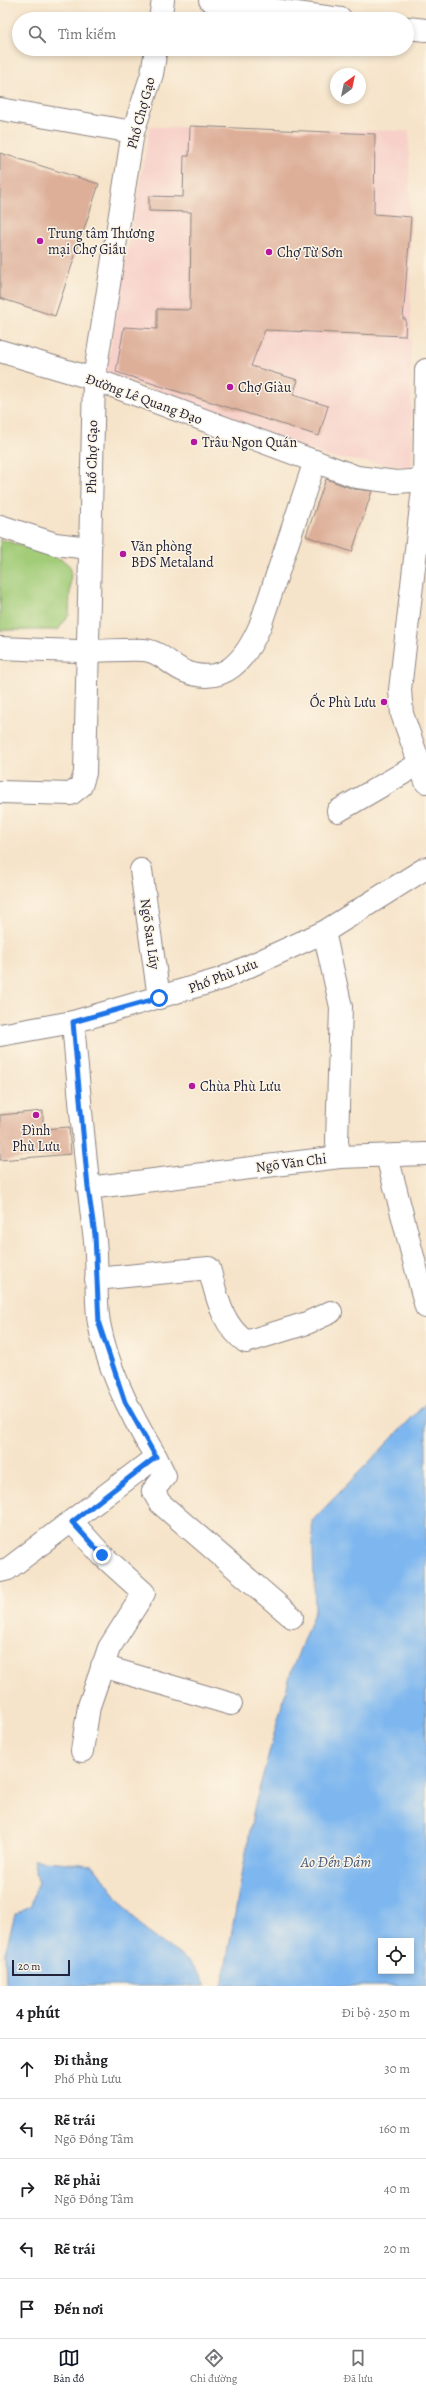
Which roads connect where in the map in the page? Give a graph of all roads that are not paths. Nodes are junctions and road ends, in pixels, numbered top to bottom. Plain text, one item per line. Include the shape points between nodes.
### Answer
1 (163, 0) edge
2 (210, 0) edge
3 (245, 3) edge
4 (161, 12) edge
5 (299, 12) edge
6 (414, 29) edge
7 (426, 30) edge
8 (155, 56) edge
9 (0, 109) edge
10 (133, 132) junction
11 (0, 351) edge
12 (426, 370) edge
13 (94, 379) junction
14 (315, 461) junction
15 (425, 480) edge
16 (0, 526) edge
17 (89, 548) junction
18 (0, 648) edge
19 (88, 652) junction
20 (422, 773) edge
21 (0, 792) edge
22 (338, 811) dead end
23 (426, 868) edge
24 (141, 870) dead end
25 (324, 932) junction
26 (159, 998) junction
27 (73, 1022) junction
28 (0, 1035) edge
29 (426, 1154) edge
30 (387, 1156) junction
31 (340, 1157) junction
32 (88, 1188) junction
33 (96, 1279) junction
34 (426, 1307) edge
35 (331, 1312) dead end
36 (156, 1457) junction
37 (72, 1522) junction
38 (0, 1571) edge
39 (292, 1617) dead end
40 (102, 1666) junction
41 (231, 1704) dead end
42 (82, 1751) dead end

1 - 4 street
2 - 3 street
3 - 5 street
6 - 7 street
8 - 10 street, Phố Chợ Gạo via 152,74
9 - 10 street
10 - 13 street, Phố Chợ Gạo
11 - 13 street, Đường Lê Quang Đạo
12 - 15 street
13 - 14 street, Đường Lê Quang Đạo
13 - 17 street, Phố Chợ Gạo
14 - 15 street, Đường Lê Quang Đạo via 357,477 396,482
14 - 19 street via 260,626 250,649 240,662 228,670 201,675 184,671 155,653 145,650
15 - 20 street via 400,690 402,714
16 - 17 street via 55,544
17 - 19 street, Phố Chợ Gạo
18 - 19 street
19 - 21 street, Phố Chợ Gạo via 85,773 81,786 71,794
20 - 22 street
23 - 25 street, Phố Phù Lưu
24 - 26 street, Ngõ Sau Lũy
25 - 26 street, Phố Phù Lưu via 221,979
25 - 31 street, Ngõ Văn Chỉ via 342,1007 337,1142
26 - 27 street, Phố Phù Lưu
27 - 28 street, Phố Phù Lưu
27 - 32 street
29 - 30 street
30 - 31 street
30 - 34 street
31 - 32 street, Ngõ Văn Chỉ
32 - 33 street via 95,1235
33 - 35 street via 209,1268 221,1313 236,1335 246,1342 307,1323
33 - 36 street via 99,1324 112,1368 125,1402
36 - 37 street
36 - 39 street via 166,1476 153,1491 160,1503
37 - 38 street via 8,1569
37 - 40 street via 102,1555 144,1593 109,1648
40 - 41 street
40 - 42 street via 89,1706

